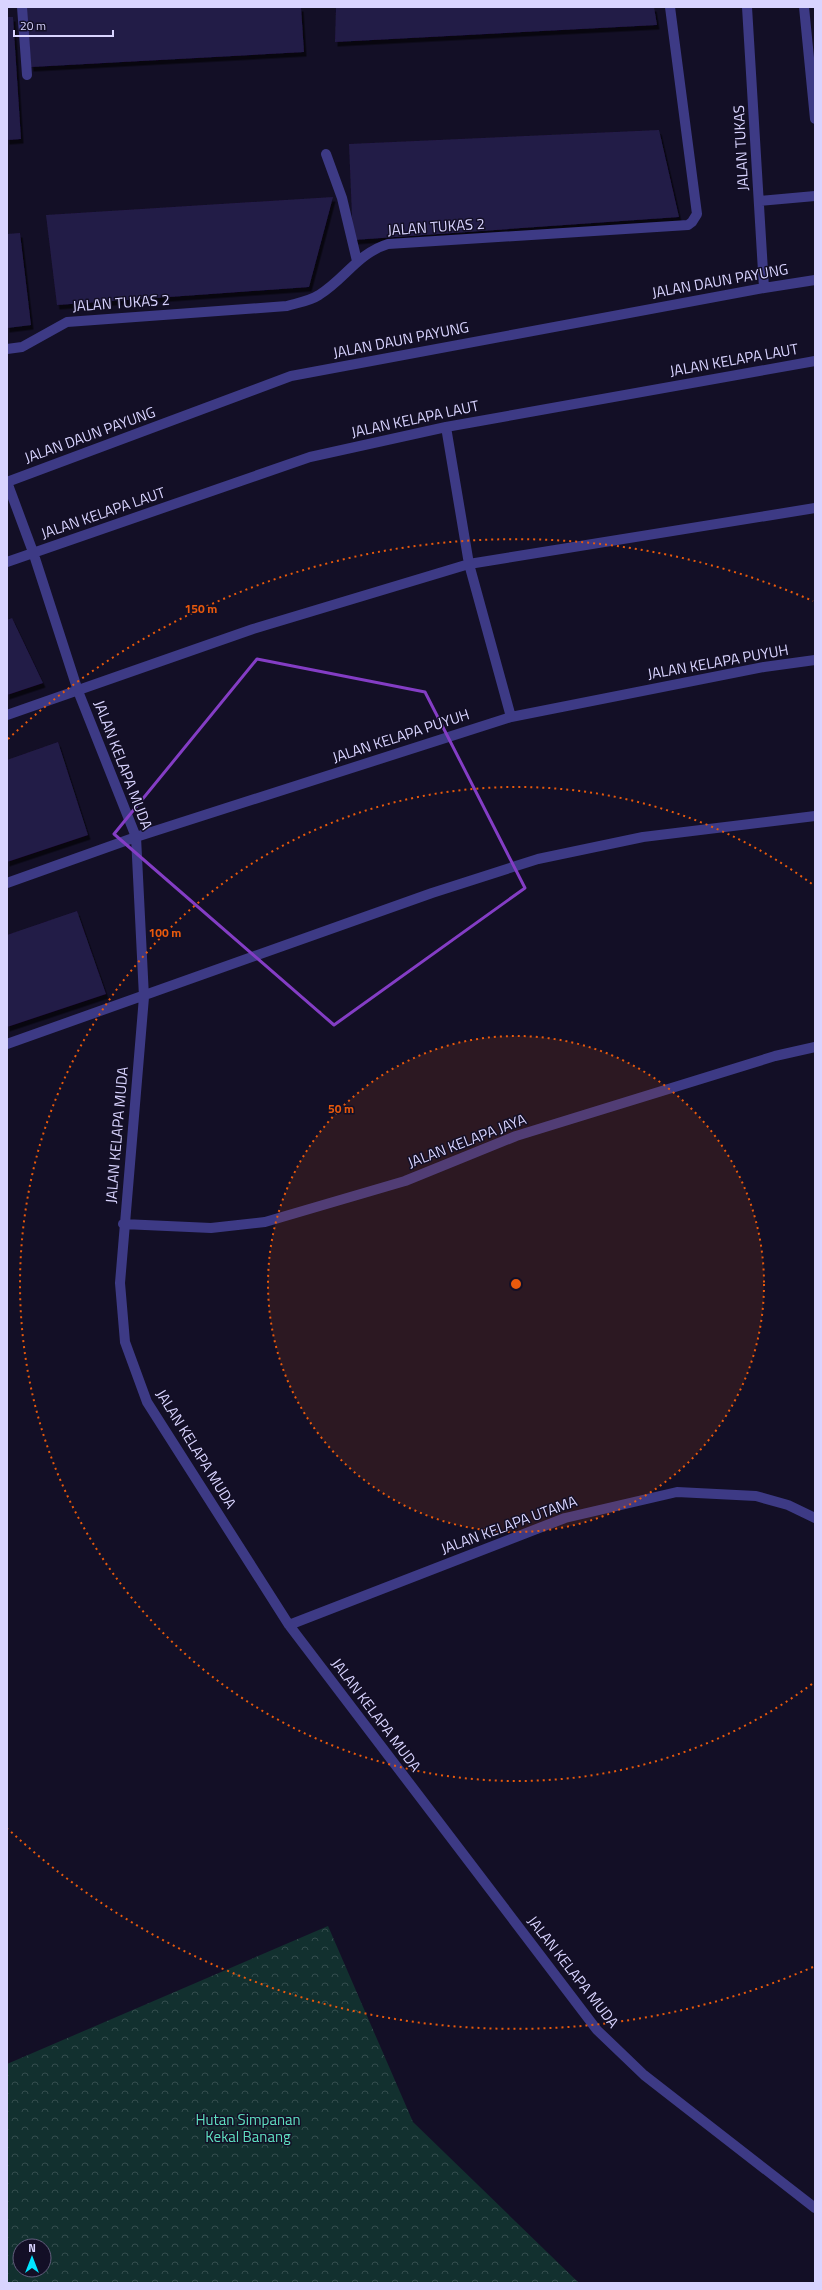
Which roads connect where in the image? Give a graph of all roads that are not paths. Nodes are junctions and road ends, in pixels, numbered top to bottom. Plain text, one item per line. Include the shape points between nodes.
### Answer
1 (22, 7) edge
2 (670, 7) edge
3 (747, 7) edge
4 (804, 7) edge
5 (27, 75) dead end
6 (815, 119) edge
7 (326, 154) dead end
8 (815, 196) edge
9 (759, 202) junction
10 (357, 261) junction
11 (815, 280) edge
12 (764, 288) junction
13 (7, 349) edge
14 (815, 361) edge
15 (446, 427) junction
16 (7, 482) edge
17 (815, 508) edge
18 (33, 552) junction
19 (7, 562) edge
20 (469, 564) junction
21 (815, 660) edge
22 (78, 691) junction
23 (7, 715) edge
24 (511, 716) junction
25 (815, 816) edge
26 (136, 837) junction
27 (7, 883) edge
28 (144, 996) junction
29 (7, 1044) edge
30 (815, 1047) edge
31 (123, 1224) junction
32 (815, 1518) edge
33 (289, 1625) junction
34 (815, 2208) edge

1 - 5 street
2 - 10 street, JALAN TUKAS 2 via 698,214 692,222 688,225 388,244 374,248
3 - 9 street, JALAN TUKAS
4 - 6 street
7 - 10 street via 342,198
8 - 9 street
9 - 12 street, JALAN TUKAS
10 - 13 street, JALAN TUKAS 2 via 319,295 287,306 66,322 22,347
11 - 12 street, JALAN DAUN PAYUNG
12 - 16 street, JALAN DAUN PAYUNG via 291,376
14 - 15 street, JALAN KELAPA LAUT
15 - 18 street, JALAN KELAPA LAUT via 310,457
15 - 20 street
16 - 18 street, JALAN KELAPA MUDA
17 - 20 street
18 - 19 street, JALAN KELAPA LAUT
18 - 22 street, JALAN KELAPA MUDA
20 - 22 street via 253,629
20 - 24 street
21 - 24 street, JALAN KELAPA PUYUH via 764,667
22 - 23 street
22 - 26 street, JALAN KELAPA MUDA
24 - 26 street, JALAN KELAPA PUYUH
25 - 28 street via 643,837 538,859 432,893
26 - 27 street, JALAN KELAPA PUYUH
26 - 28 street, JALAN KELAPA MUDA
28 - 29 street
28 - 31 street, JALAN KELAPA MUDA
30 - 31 street, JALAN KELAPA JAYA via 775,1056 516,1136 405,1181 265,1222 211,1228
31 - 33 street, JALAN KELAPA MUDA via 120,1283 124,1342 147,1402
32 - 33 street, JALAN KELAPA UTAMA via 788,1505 756,1496 677,1492 565,1518
33 - 34 street, JALAN KELAPA MUDA via 598,2030 644,2075

